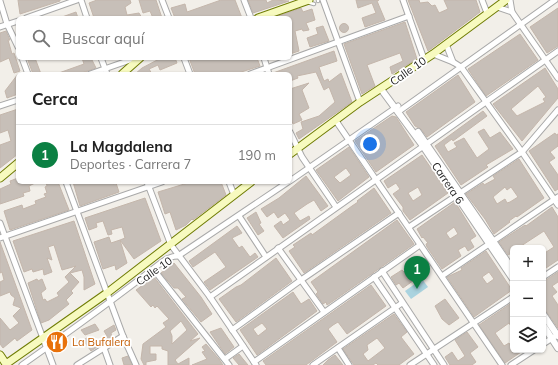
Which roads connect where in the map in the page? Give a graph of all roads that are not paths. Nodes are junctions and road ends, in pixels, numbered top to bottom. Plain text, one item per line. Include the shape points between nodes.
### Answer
1 (77, 0) edge
2 (81, 0) edge
3 (162, 0) edge
4 (244, 0) edge
5 (320, 0) edge
6 (403, 0) edge
7 (482, 0) edge
8 (506, 0) edge
9 (510, 0) edge
10 (555, 0) edge
11 (0, 1) edge
12 (309, 2) edge
13 (497, 7) junction
14 (512, 12) junction
15 (487, 13) junction
16 (32, 16) edge
17 (86, 16) edge
18 (168, 16) edge
19 (250, 16) edge
20 (264, 16) edge
21 (409, 16) junction
22 (16, 22) edge
23 (7, 24) junction
24 (521, 24) junction
25 (0, 27) edge
26 (16, 43) edge
27 (338, 43) junction
28 (446, 44) junction
29 (558, 52) edge
30 (433, 54) junction
31 (292, 59) edge
32 (424, 59) junction
33 (23, 60) edge
34 (102, 60) edge
35 (131, 60) edge
36 (138, 60) edge
37 (185, 60) edge
38 (265, 60) edge
39 (290, 60) edge
40 (546, 60) junction
41 (453, 62) junction
42 (267, 68) junction
43 (461, 68) junction
44 (106, 71) edge
45 (27, 72) edge
46 (124, 72) edge
47 (189, 72) edge
48 (256, 72) edge
49 (268, 72) edge
50 (558, 78) edge
51 (383, 88) junction
52 (16, 101) edge
53 (360, 102) junction
54 (486, 102) junction
55 (0, 106) edge
56 (398, 109) junction
57 (558, 110) edge
58 (336, 121) junction
59 (292, 137) edge
60 (350, 140) junction
61 (425, 145) junction
62 (297, 149) junction
63 (522, 152) junction
64 (292, 153) edge
65 (16, 164) edge
66 (309, 168) junction
67 (0, 178) edge
68 (292, 179) edge
69 (376, 179) junction
70 (67, 184) edge
71 (148, 184) edge
72 (230, 184) edge
73 (248, 184) edge
74 (285, 184) edge
75 (458, 194) junction
76 (234, 195) junction
77 (556, 198) edge
78 (558, 205) edge
79 (336, 207) junction
80 (77, 211) junction
81 (399, 213) junction
82 (239, 216) junction
83 (0, 223) edge
84 (409, 227) junction
85 (2, 237) edge
86 (491, 243) junction
87 (171, 245) junction
88 (420, 245) junction
89 (278, 248) junction
90 (178, 256) junction
91 (266, 257) junction
92 (510, 266) edge
93 (558, 267) edge
94 (154, 270) junction
95 (382, 271) junction
96 (510, 274) edge
97 (546, 275) edge
98 (442, 276) junction
99 (374, 277) junction
100 (301, 280) junction
101 (107, 293) junction
102 (210, 297) junction
103 (510, 299) edge
104 (111, 302) junction
105 (402, 303) junction
106 (395, 308) junction
107 (324, 312) junction
108 (545, 317) edge
109 (474, 323) junction
110 (546, 328) edge
111 (232, 330) junction
112 (123, 336) junction
113 (556, 336) edge
114 (42, 337) junction
115 (546, 342) edge
116 (243, 346) junction
117 (46, 348) junction
118 (104, 348) junction
119 (338, 348) junction
120 (558, 348) edge
121 (433, 350) junction
122 (529, 353) edge
123 (427, 354) junction
124 (0, 355) edge
125 (225, 359) junction
126 (5, 364) edge
127 (255, 364) edge
128 (22, 365) edge
129 (52, 365) edge
130 (76, 365) edge
131 (110, 365) edge
132 (136, 365) edge
133 (229, 365) edge
134 (313, 365) edge
135 (349, 365) edge
136 (410, 365) edge
137 (434, 365) edge
138 (444, 365) edge
139 (502, 365) edge
140 (511, 365) edge

1 - 16 street
2 - 17 street
3 - 18 street
4 - 19 street
5 - 27 street
6 - 21 street
7 - 15 street
8 - 13 main road, Calle 10
9 - 14 street
10 - 24 street, Calle 10
11 - 23 street
12 - 20 main road
13 - 14 street
13 - 15 main road, Calle 10
14 - 24 street
15 - 28 main road, Calle 10
21 - 27 street
21 - 32 street
22 - 23 street
23 - 25 street
23 - 26 street
24 - 40 street
24 - 43 street, Calle 10
27 - 31 street
27 - 53 street
28 - 30 main road, Calle 10
28 - 41 street
29 - 40 street
30 - 32 main road, Calle 10
30 - 41 street
32 - 51 main road, Calle 10
33 - 45 street
34 - 44 street
35 - 44 street
36 - 46 main road
37 - 47 street
38 - 42 street
39 - 42 street
40 - 50 street
40 - 54 street
41 - 43 street
42 - 48 street
42 - 49 street
43 - 54 street
43 - 56 street, Calle 10
51 - 53 main road, Calle 10
51 - 56 street, Carrera 6
52 - 55 street
53 - 58 main road, Calle 10
54 - 61 street
54 - 63 street
56 - 60 street, Calle 10
56 - 61 street, Carrera 6
57 - 63 street
58 - 60 street
58 - 62 main road, Calle 10
59 - 62 street
60 - 66 street, Calle 10
60 - 69 street
61 - 69 street
61 - 75 street, Carrera 6
62 - 64 main road, Calle 10
62 - 66 street
63 - 75 street
63 - 77 street
65 - 67 main road
66 - 68 street, Calle 10
66 - 79 street
69 - 79 street
69 - 81 street
70 - 80 street
71 - 80 street
71 - 87 street
72 - 76 street
73 - 76 main road, Calle 10
74 - 82 street, Calle 10
75 - 84 street
75 - 86 street, Carrera 6
76 - 87 main road, Calle 10
77 - 78 street
77 - 86 street
79 - 89 street
80 - 85 street
80 - 101 street
81 - 84 street
81 - 100 street
82 - 90 street, Calle 10
82 - 91 street
83 - 85 street
84 - 88 street
85 - 114 street
86 - 92 street, Carrera 6
86 - 96 street, Carrera 6
86 - 98 street
87 - 90 street
87 - 101 main road, Calle 10
88 - 95 street
88 - 98 street
89 - 91 street
89 - 100 street
90 - 94 street, Calle 10 via 169,258
90 - 102 street
91 - 102 street
93 - 97 street
94 - 104 street, Calle 10
94 - 125 street
95 - 99 street
95 - 105 street
98 - 109 street
99 - 106 street
99 - 107 street
100 - 107 street
100 - 111 street
101 - 104 street
101 - 114 main road, Calle 10
102 - 111 street
103 - 109 street
104 - 112 street
104 - 117 street, Calle 10
105 - 106 street
105 - 121 street
106 - 119 street
106 - 123 street
107 - 127 street
108 - 113 street
109 - 121 street
109 - 139 street
110 - 113 street
111 - 116 street
112 - 118 street
112 - 132 street
113 - 115 street
113 - 120 street
114 - 117 street
114 - 126 main road, Calle 10
116 - 125 street
116 - 127 street
117 - 128 street, Calle 10
117 - 129 street
118 - 130 street
118 - 131 street
119 - 134 street
119 - 135 street
121 - 123 street
121 - 138 street
122 - 140 street
123 - 136 street
123 - 137 street
124 - 126 main road
125 - 133 street

